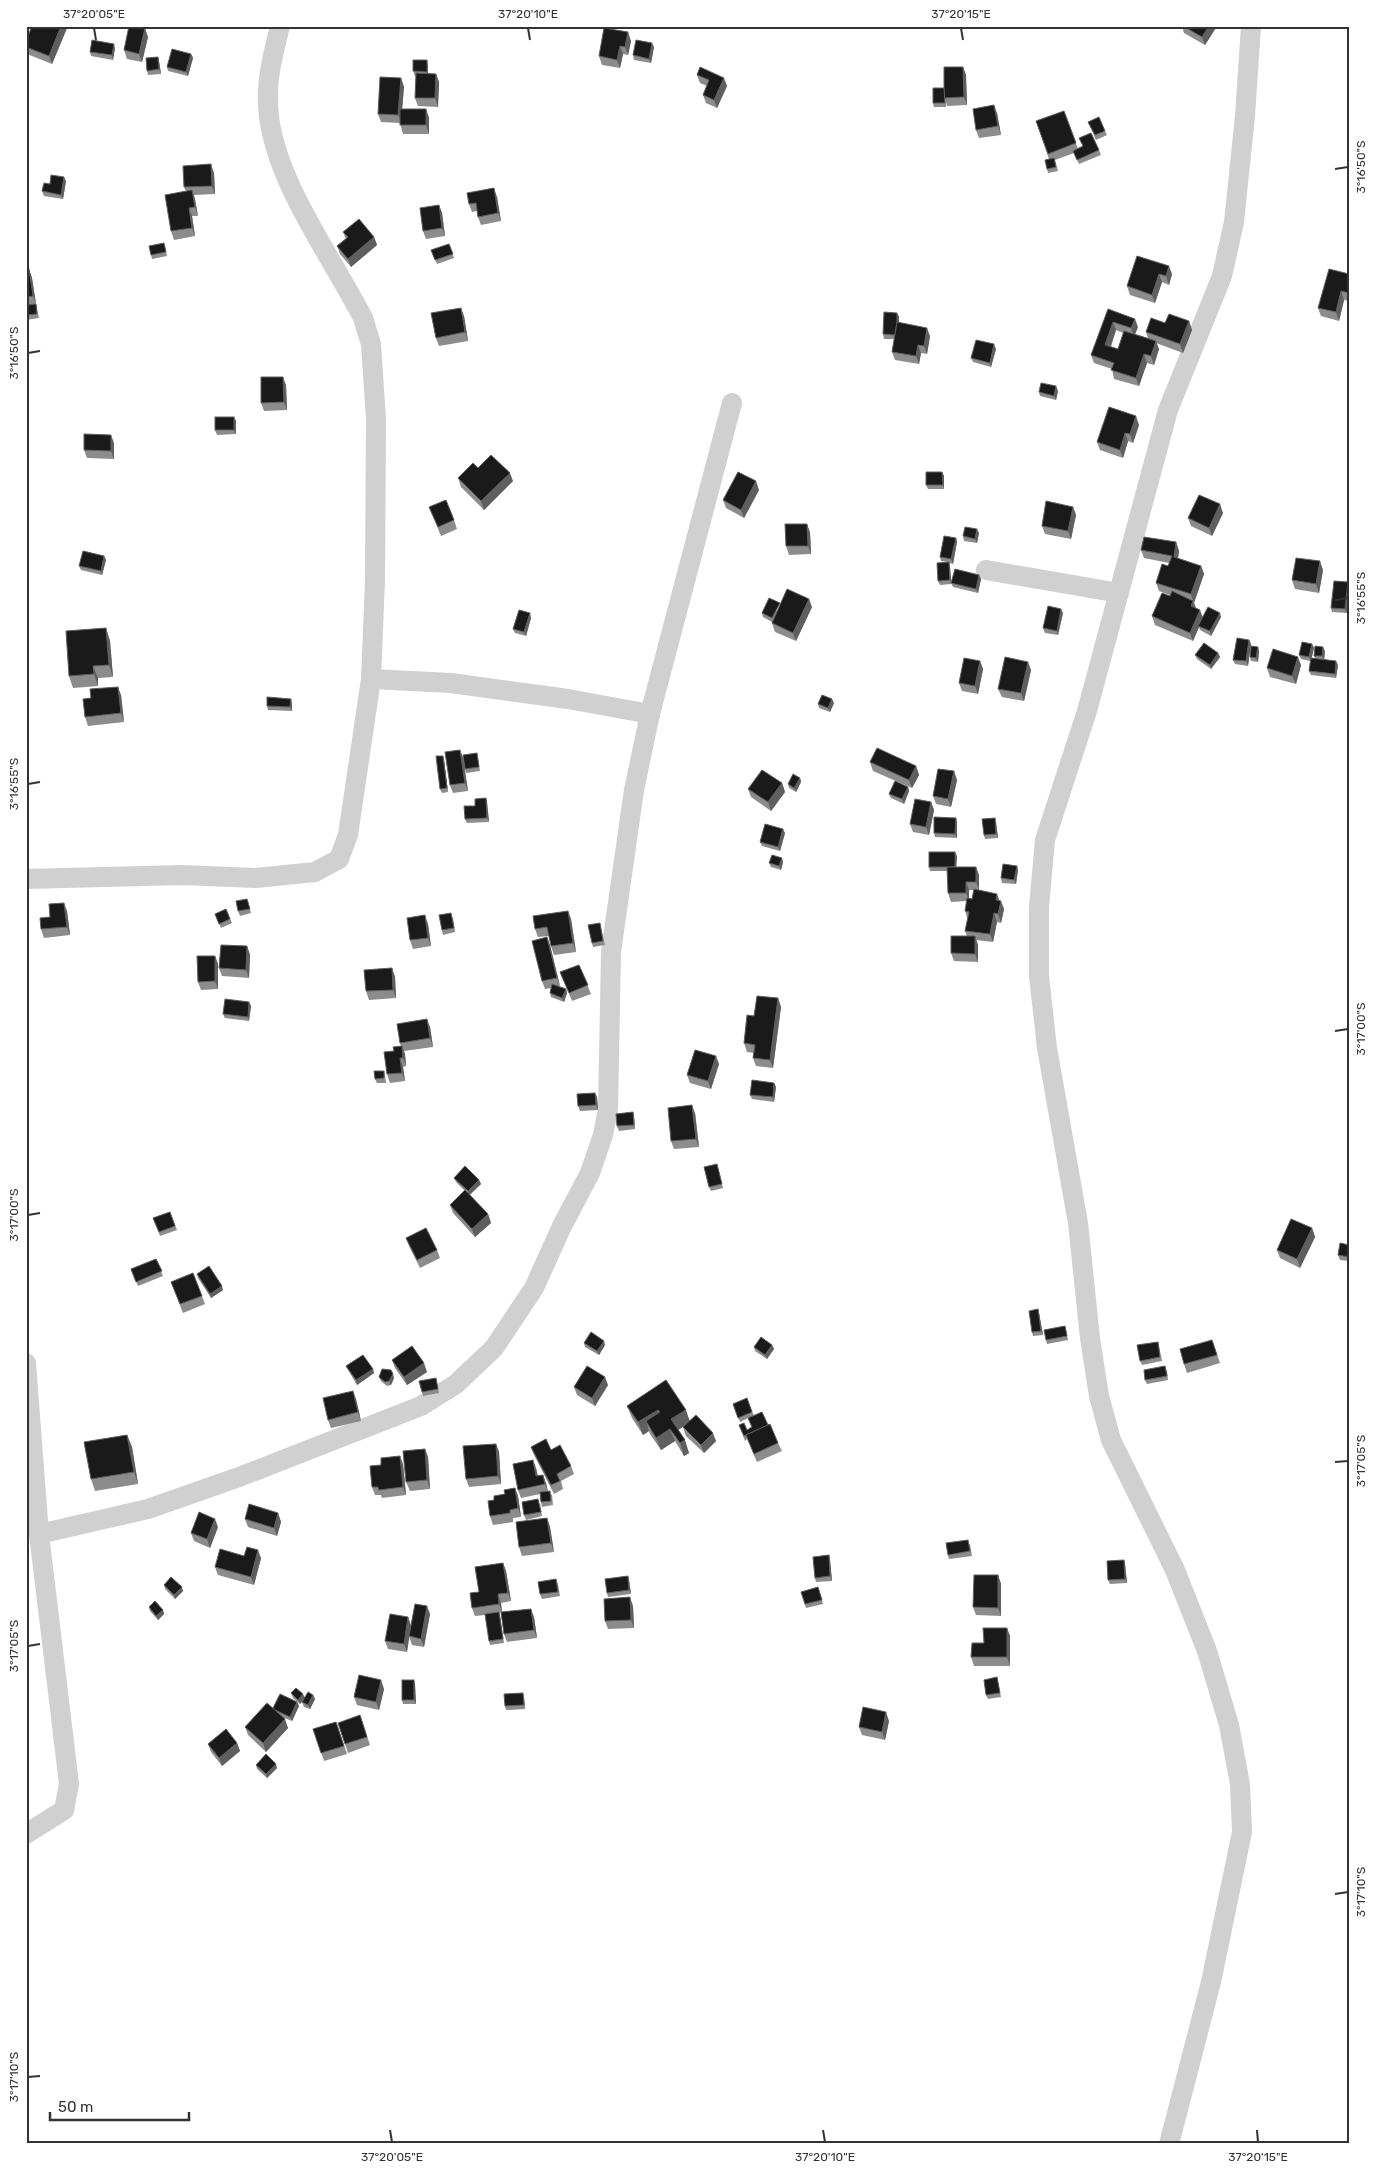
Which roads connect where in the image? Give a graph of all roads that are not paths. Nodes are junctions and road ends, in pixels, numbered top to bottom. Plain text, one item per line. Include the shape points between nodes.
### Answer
1 (280, 26) edge
2 (1251, 26) edge
3 (732, 403) dead end
4 (986, 570) dead end
5 (1119, 593) junction
6 (371, 679) junction
7 (650, 714) junction
8 (26, 880) edge
9 (26, 1363) edge
10 (39, 1534) junction
11 (26, 1834) edge
12 (1169, 2144) edge

1 - 6 street via 268,101 271,134 282,170 363,318 371,344 376,580
2 - 5 street via 1234,222 1222,276 1168,410
3 - 7 street
4 - 5 street
5 - 12 street via 1088,711 1045,840 1039,907 1039,976 1047,1048 1078,1222 1098,1396 1111,1440 1175,1570 1207,1651 1229,1725 1240,1784 1242,1832 1211,1982
6 - 7 street via 452,684 568,699
6 - 8 street via 348,834 339,859 315,872 256,878 182,875
7 - 10 street via 634,790 612,952 608,1109 603,1135 590,1173 534,1288 494,1348 456,1384 421,1406 240,1477 148,1509
9 - 10 street
10 - 11 street via 68,1784 64,1810

